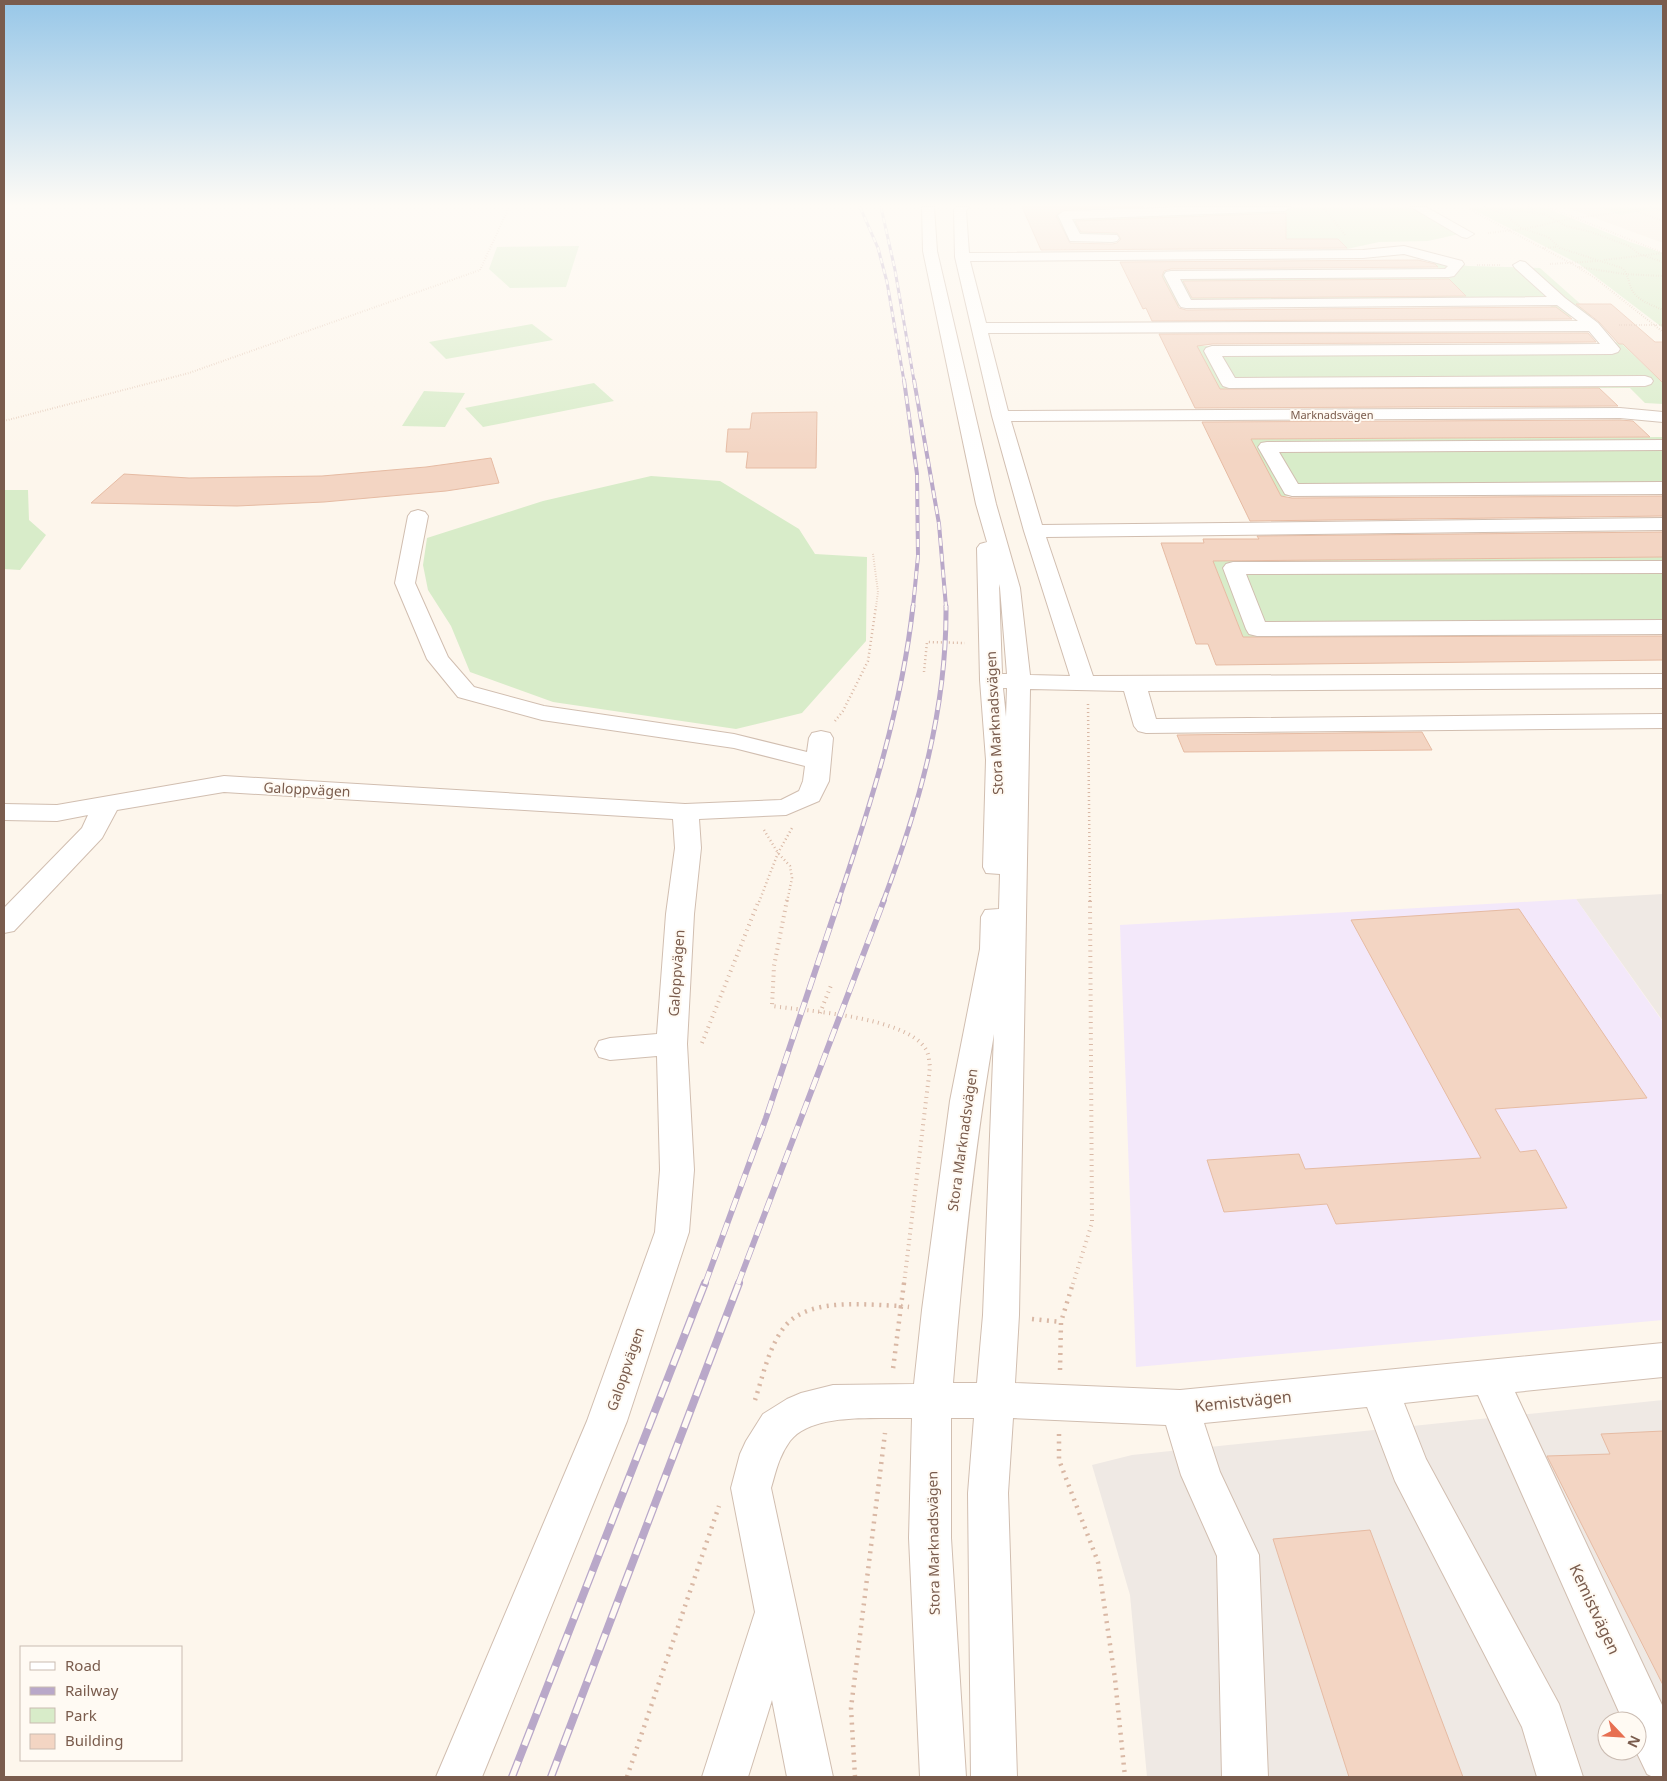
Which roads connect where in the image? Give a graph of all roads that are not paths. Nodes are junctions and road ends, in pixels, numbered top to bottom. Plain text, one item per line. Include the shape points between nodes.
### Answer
1 (939, 290) edge
2 (970, 290) edge
3 (1179, 290) edge
4 (1548, 290) edge
5 (1560, 301) junction
6 (1593, 326) junction
7 (979, 328) junction
8 (1612, 349) junction
9 (1001, 416) junction
10 (1663, 417) edge
11 (1663, 445) edge
12 (1663, 488) edge
13 (986, 504) junction
14 (418, 516) dead end
15 (1663, 524) edge
16 (1034, 531) junction
17 (1663, 567) edge
18 (1663, 627) edge
19 (991, 680) junction
20 (1663, 681) edge
21 (1019, 682) junction
22 (1084, 684) junction
23 (1134, 684) junction
24 (1663, 721) edge
25 (107, 804) junction
26 (4, 812) edge
27 (685, 812) junction
28 (4, 924) edge
29 (672, 1044) junction
30 (610, 1049) dead end
31 (1663, 1360) edge
32 (1489, 1377) junction
33 (1379, 1388) junction
34 (996, 1400) junction
35 (932, 1402) junction
36 (1180, 1408) junction
37 (777, 1612) junction
38 (1663, 1758) edge
39 (459, 1777) edge
40 (725, 1777) edge
41 (810, 1777) edge
42 (942, 1777) edge
43 (994, 1777) edge
44 (1245, 1777) edge
45 (1560, 1777) edge

1 - 13 street, Stora Marknadsvägen
2 - 7 street
3 - 5 street via 1186,304
4 - 5 street
5 - 6 street
6 - 7 street
6 - 8 street
7 - 9 street
8 - 8 street via 1212,350 1229,383 1651,387
9 - 10 street, Marknadsvägen via 1620,413
9 - 16 street
11 - 12 street via 1268,447 1292,490
13 - 19 street, Stora Marknadsvägen
13 - 21 street, Stora Marknadsvägen via 1010,588
14 - 27 street via 406,583 438,659 466,692 542,713 820,750 816,782 810,796 786,807
15 - 16 street
16 - 22 street
17 - 18 street via 1233,568 1257,629
19 - 21 street
19 - 35 street, Stora Marknadsvägen via 998,760 994,949 966,1102
20 - 23 street
21 - 22 street
21 - 34 street, Stora Marknadsvägen
22 - 23 street
23 - 24 street via 1146,726
25 - 26 street, Galoppvägen via 56,813
25 - 27 street, Galoppvägen via 224,784
25 - 28 street via 93,832
27 - 29 street, Galoppvägen via 688,848 680,914
29 - 30 street
29 - 39 street, Galoppvägen via 677,1170 672,1232 607,1421
31 - 32 street, Kemistvägen
32 - 33 street, Kemistvägen
32 - 38 street, Kemistvägen
33 - 36 street, Kemistvägen
33 - 45 street via 1409,1468 1543,1720
34 - 35 street, Kemistvägen
34 - 36 street, Kemistvägen
34 - 43 street, Stora Marknadsvägen via 988,1493
35 - 37 street, Kemistvägen via 833,1402 801,1411 777,1427 760,1454 751,1488
35 - 42 street, Stora Marknadsvägen via 930,1538
36 - 44 street via 1200,1475 1238,1555
37 - 40 street
37 - 41 street, Kemistvägen

